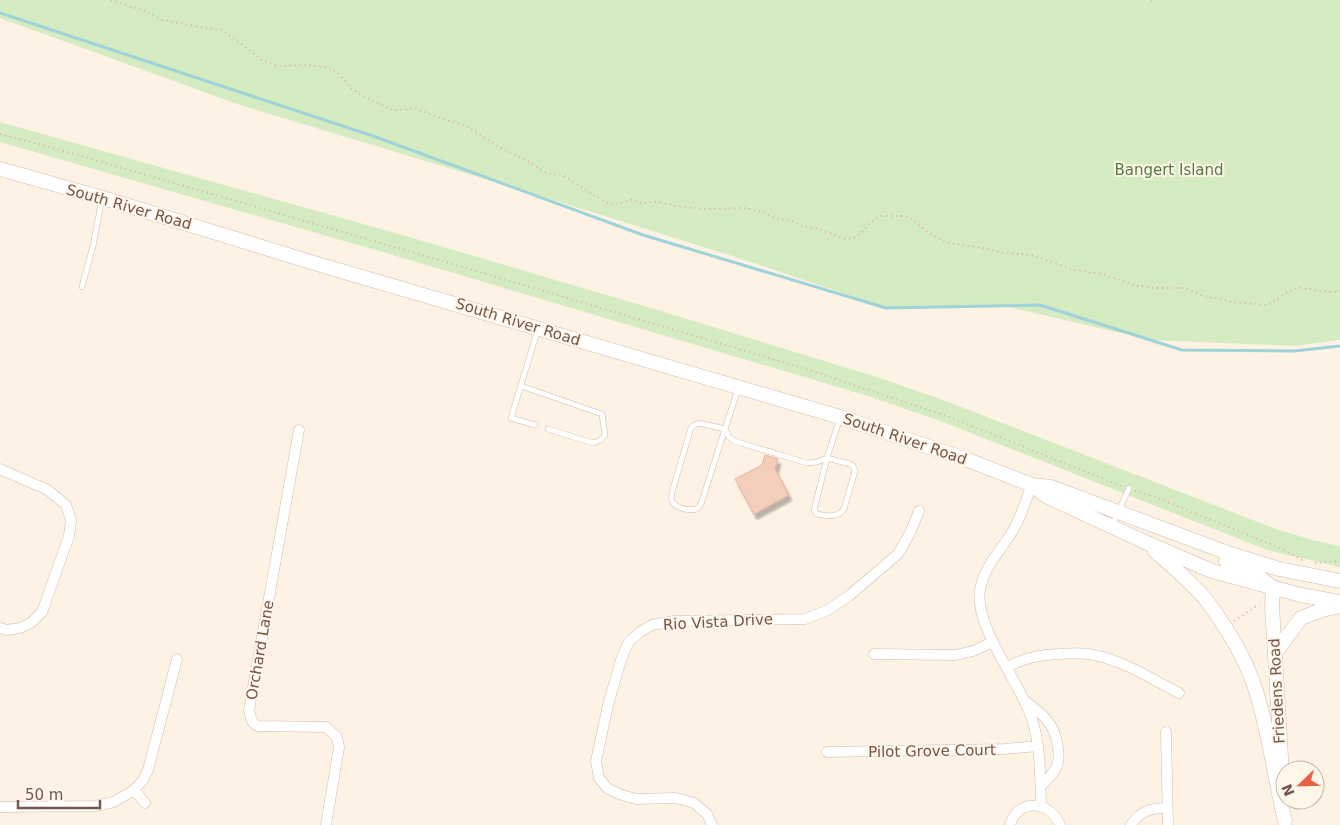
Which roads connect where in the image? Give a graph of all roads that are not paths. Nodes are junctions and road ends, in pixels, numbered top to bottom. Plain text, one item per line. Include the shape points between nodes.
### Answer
1 (0, 169) edge
2 (102, 198) junction
3 (82, 287) dead end
4 (539, 329) junction
5 (521, 386) junction
6 (739, 386) junction
7 (840, 416) junction
8 (535, 426) dead end
9 (548, 429) dead end
10 (299, 430) dead end
11 (725, 430) junction
12 (827, 458) junction
13 (0, 469) edge
14 (1032, 485) junction
15 (1129, 488) road end
16 (918, 511) dead end
17 (1118, 513) junction
18 (1112, 526) junction
19 (1145, 542) junction
20 (1340, 581) edge
21 (1273, 588) junction
22 (1340, 589) edge
23 (1340, 604) edge
24 (0, 628) edge
25 (993, 642) junction
26 (874, 654) dead end
27 (1275, 654) junction
28 (177, 659) dead end
29 (1007, 667) junction
30 (1179, 693) dead end
31 (1024, 699) junction
32 (1166, 732) dead end
33 (1038, 746) junction
34 (827, 752) dead end
35 (1041, 786) junction
36 (134, 790) junction
37 (145, 803) dead end
38 (1041, 806) junction
39 (0, 807) edge
40 (1167, 808) junction
41 (1285, 823) edge
42 (326, 825) edge
43 (712, 825) edge
44 (1010, 825) edge
45 (1060, 825) edge
46 (1131, 825) edge
47 (1168, 825) edge

1 - 2 main road, South River Road
2 - 3 lane
2 - 4 main road, South River Road
4 - 5 lane
4 - 6 main road, South River Road
5 - 8 lane via 511,418
5 - 9 lane via 602,414 605,435 593,442
6 - 7 main road, South River Road
6 - 11 lane
7 - 12 lane
7 - 14 main road, South River Road
10 - 42 street, Orchard Lane via 249,710 253,724 258,726 326,727 337,737 339,747
11 - 11 lane via 700,507 689,510 676,506 672,492 691,428 699,423
11 - 12 lane via 734,440 807,463
12 - 12 lane via 814,510 817,514 837,516 844,509 855,471 850,464
13 - 24 street via 48,490 66,505 70,520 69,536 42,612 20,628
14 - 17 main road, South River Road via 1051,487
14 - 18 main road, South River Road via 1046,496
14 - 25 street via 1014,529 990,563 980,587 979,605
15 - 17 lane
16 - 43 street, Rio Vista Drive via 898,554 828,610 805,619 674,621 652,625 628,643 606,713 596,761 599,778 607,788 636,799 676,798 694,803 707,814
17 - 18 lane
17 - 20 main road, South River Road via 1279,569
17 - 21 main road via 1147,529 1252,571
18 - 19 main road, South River Road
19 - 21 main road, South River Road via 1212,570
19 - 41 main road via 1206,600 1244,661 1256,690
21 - 22 main road via 1302,582
21 - 23 main road, South River Road
21 - 27 main road, Friedens Road
23 - 27 main road via 1302,618
25 - 26 street via 956,655
25 - 29 street
27 - 41 main road, Friedens Road
28 - 36 street via 148,770
29 - 30 street via 1040,655 1094,655 1120,663
29 - 31 street
31 - 33 street
31 - 35 street via 1046,718 1058,744 1056,768
32 - 40 street
33 - 34 street, Pilot Grove Court
33 - 35 street
35 - 38 street
36 - 37 street
36 - 39 street via 114,802 95,806
38 - 44 street via 1022,809
38 - 45 street via 1053,814
40 - 46 street via 1147,810
40 - 47 street

